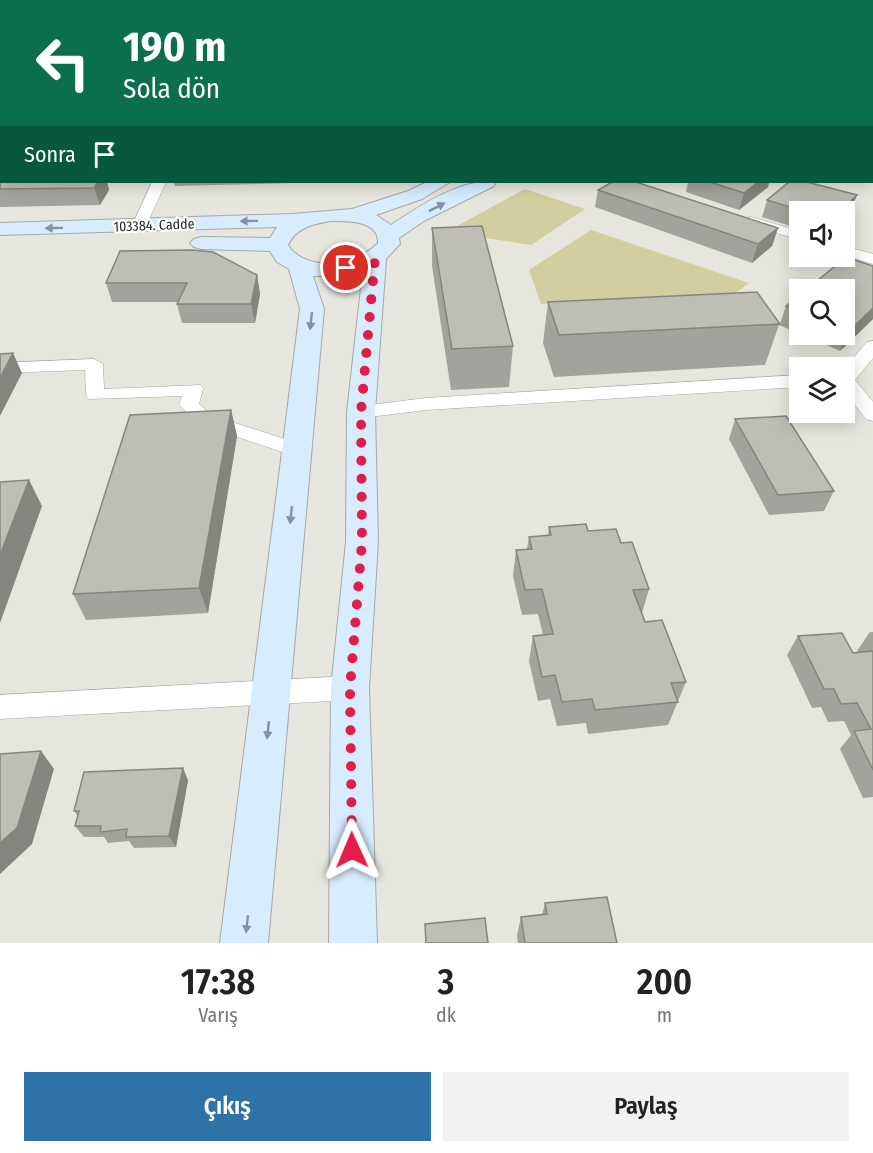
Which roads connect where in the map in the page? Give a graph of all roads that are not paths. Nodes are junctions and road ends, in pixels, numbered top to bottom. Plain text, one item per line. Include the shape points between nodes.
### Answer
1 (159, 183) edge
2 (439, 183) edge
3 (485, 183) edge
4 (352, 216) junction
5 (743, 218) edge
6 (308, 219) junction
7 (139, 226) junction
8 (0, 229) edge
9 (789, 233) edge
10 (382, 247) junction
11 (0, 248) edge
12 (855, 254) edge
13 (288, 255) junction
14 (873, 260) edge
15 (873, 346) edge
16 (855, 367) edge
17 (0, 368) edge
18 (789, 382) edge
19 (855, 391) edge
20 (361, 412) junction
21 (873, 416) edge
22 (297, 450) junction
23 (350, 688) junction
24 (272, 692) junction
25 (0, 707) edge
26 (244, 943) edge
27 (353, 943) edge

1 - 7 street
2 - 4 street
10 -> 3 street via 417,217
4 - 6 street, 103384. Cadde
4 - 10 street via 377,223
5 - 9 street
6 -> 7 street, 103384. Cadde
6 - 13 street via 285,230
7 -> 8 street, 103384. Cadde
10 - 13 street via 346,268 313,268
10 - 20 street
11 - 13 street via 240,242
12 - 14 street
13 -> 22 street via 312,309
15 - 16 street
17 - 22 street via 94,364 95,395 194,389 189,405 206,420
18 - 20 street via 426,404
19 - 21 street
20 - 23 street via 362,542
22 -> 24 street
23 - 24 street
23 - 27 street
24 - 25 street
24 -> 26 street

